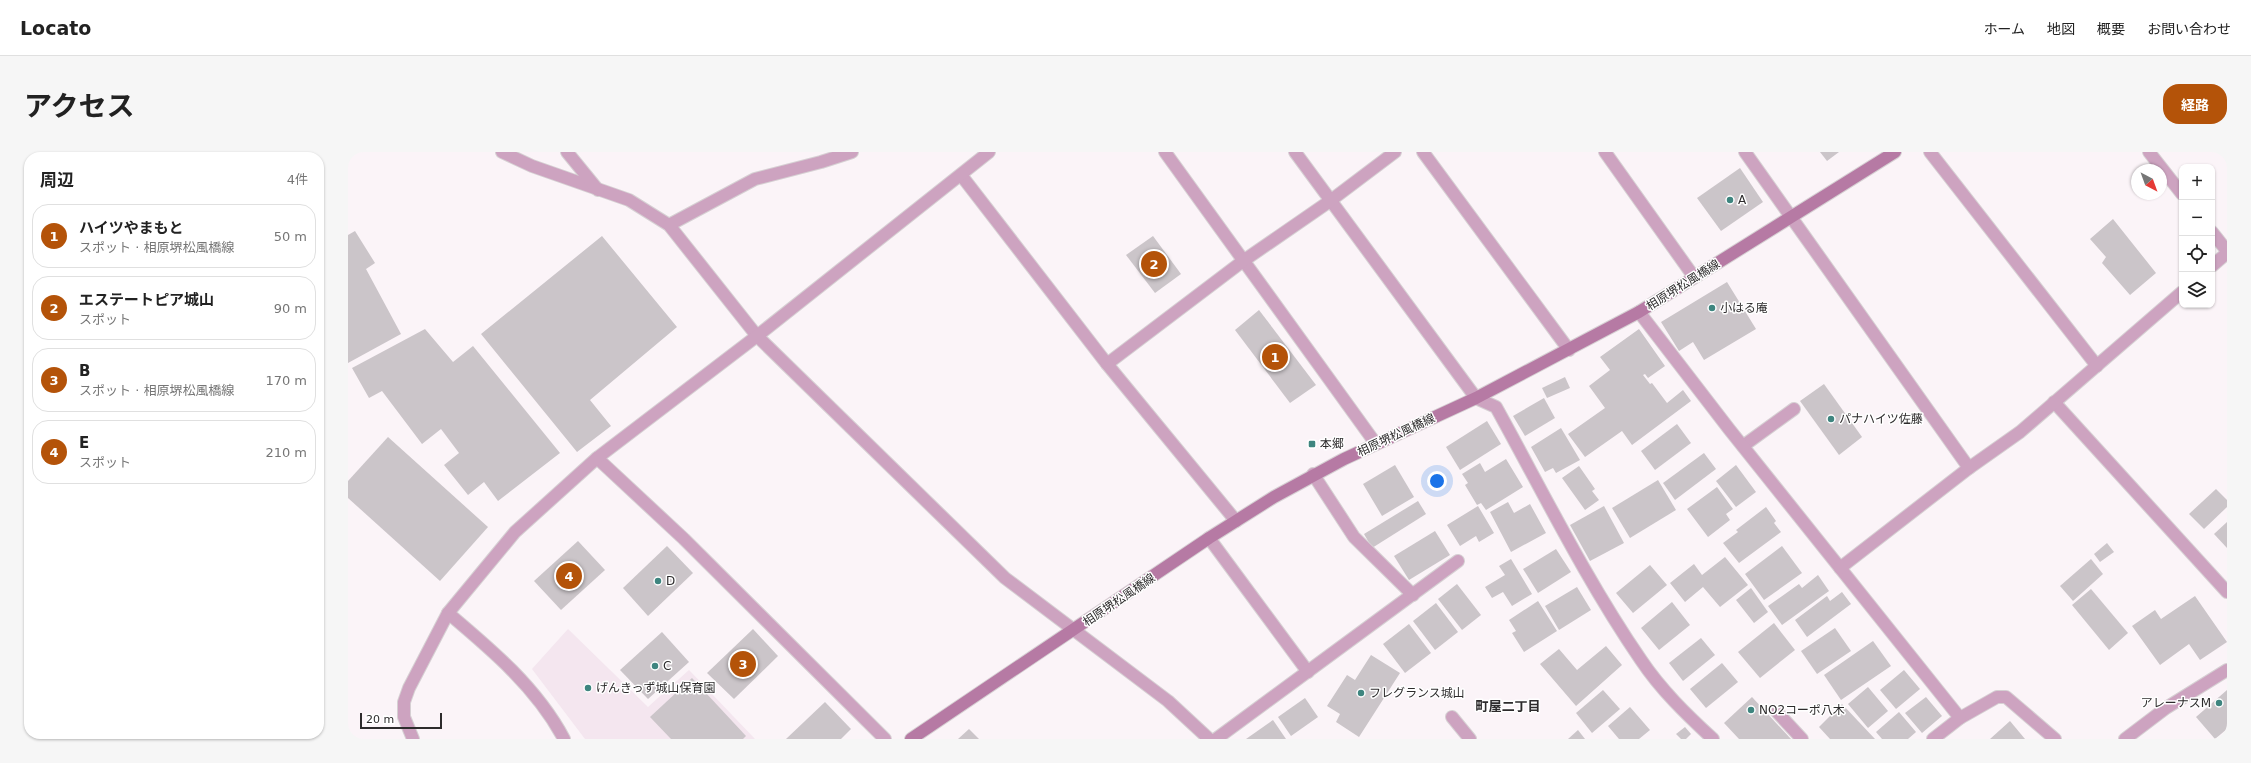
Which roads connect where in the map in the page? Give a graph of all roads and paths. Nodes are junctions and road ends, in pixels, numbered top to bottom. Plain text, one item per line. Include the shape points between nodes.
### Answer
1 (502, 152) edge
2 (567, 152) edge
3 (852, 152) edge
4 (989, 152) edge
5 (1165, 152) edge
6 (1295, 152) edge
7 (1395, 152) edge
8 (1423, 152) edge
9 (1605, 152) edge
10 (1745, 152) edge
11 (1895, 152) edge
12 (1930, 152) edge
13 (2149, 152) edge
14 (961, 175) junction
15 (2179, 190) edge
16 (599, 191) junction
17 (1330, 201) junction
18 (1791, 218) junction
19 (669, 225) junction
20 (2215, 236) edge
21 (2227, 252) edge
22 (1242, 261) junction
23 (2215, 263) edge
24 (1694, 277) junction
25 (2179, 295) edge
26 (1639, 312) junction
27 (757, 336) junction
28 (1568, 350) junction
29 (1107, 364) junction
30 (2097, 366) junction
31 (1476, 398) junction
32 (2054, 402) junction
33 (1794, 409) dead end
34 (1376, 444) junction
35 (1743, 446) junction
36 (598, 458) junction
37 (1969, 468) junction
38 (1313, 474) junction
39 (1236, 521) junction
40 (1209, 538) junction
41 (1458, 562) dead end
42 (1840, 568) junction
43 (2227, 592) edge
44 (1413, 595) junction
45 (448, 613) junction
46 (1075, 630) junction
47 (2227, 670) edge
48 (1308, 672) junction
49 (1777, 712) dead end
50 (1452, 717) dead end
51 (1960, 718) junction
52 (413, 739) edge
53 (564, 739) edge
54 (885, 739) edge
55 (911, 739) edge
56 (1209, 739) edge
57 (1216, 739) edge
58 (1470, 739) edge
59 (1713, 739) edge
60 (1802, 739) edge
61 (1934, 739) edge
62 (2055, 739) edge
63 (2125, 739) edge

1 - 16 street
2 - 16 street
3 - 19 street via 755,179
4 - 14 street
5 - 22 street
6 - 17 street
7 - 17 street
8 - 28 street
9 - 24 street
10 - 18 street
11 - 18 street, 相原堺松風橋線
12 - 30 street
13 - 15 street
14 - 27 street
14 - 29 street
16 - 19 street via 629,200
17 - 22 street
17 - 31 street
18 - 24 street, 相原堺松風橋線
18 - 37 street
19 - 27 street
20 - 21 street
21 - 23 street
22 - 29 street
22 - 34 street
24 - 26 street, 相原堺松風橋線
25 - 30 street
26 - 28 street, 相原堺松風橋線
26 - 35 street
27 - 36 street
27 - 46 street via 1005,578
28 - 31 street, 相原堺松風橋線
29 - 39 street
30 - 32 street
31 - 34 street, 相原堺松風橋線
31 - 59 street via 1496,407 1591,578 1642,661 1687,715
32 - 37 street via 2020,432
32 - 43 street
33 - 35 street
34 - 38 street, 相原堺松風橋線
35 - 42 street
36 - 45 street via 515,532
36 - 54 street via 684,539
37 - 42 street
38 - 39 street, 相原堺松風橋線
38 - 44 street via 1354,537
39 - 40 street, 相原堺松風橋線
40 - 46 street, 相原堺松風橋線
40 - 48 street
41 - 44 street
42 - 51 street
44 - 48 street
45 - 52 street via 404,702 404,717
45 - 53 street via 533,692 552,716
46 - 55 street, 相原堺松風橋線
46 - 56 street via 1168,701
47 - 63 street via 2166,708
48 - 57 street
49 - 60 street
50 - 58 street
51 - 61 street
51 - 62 street via 1997,697 2006,697

